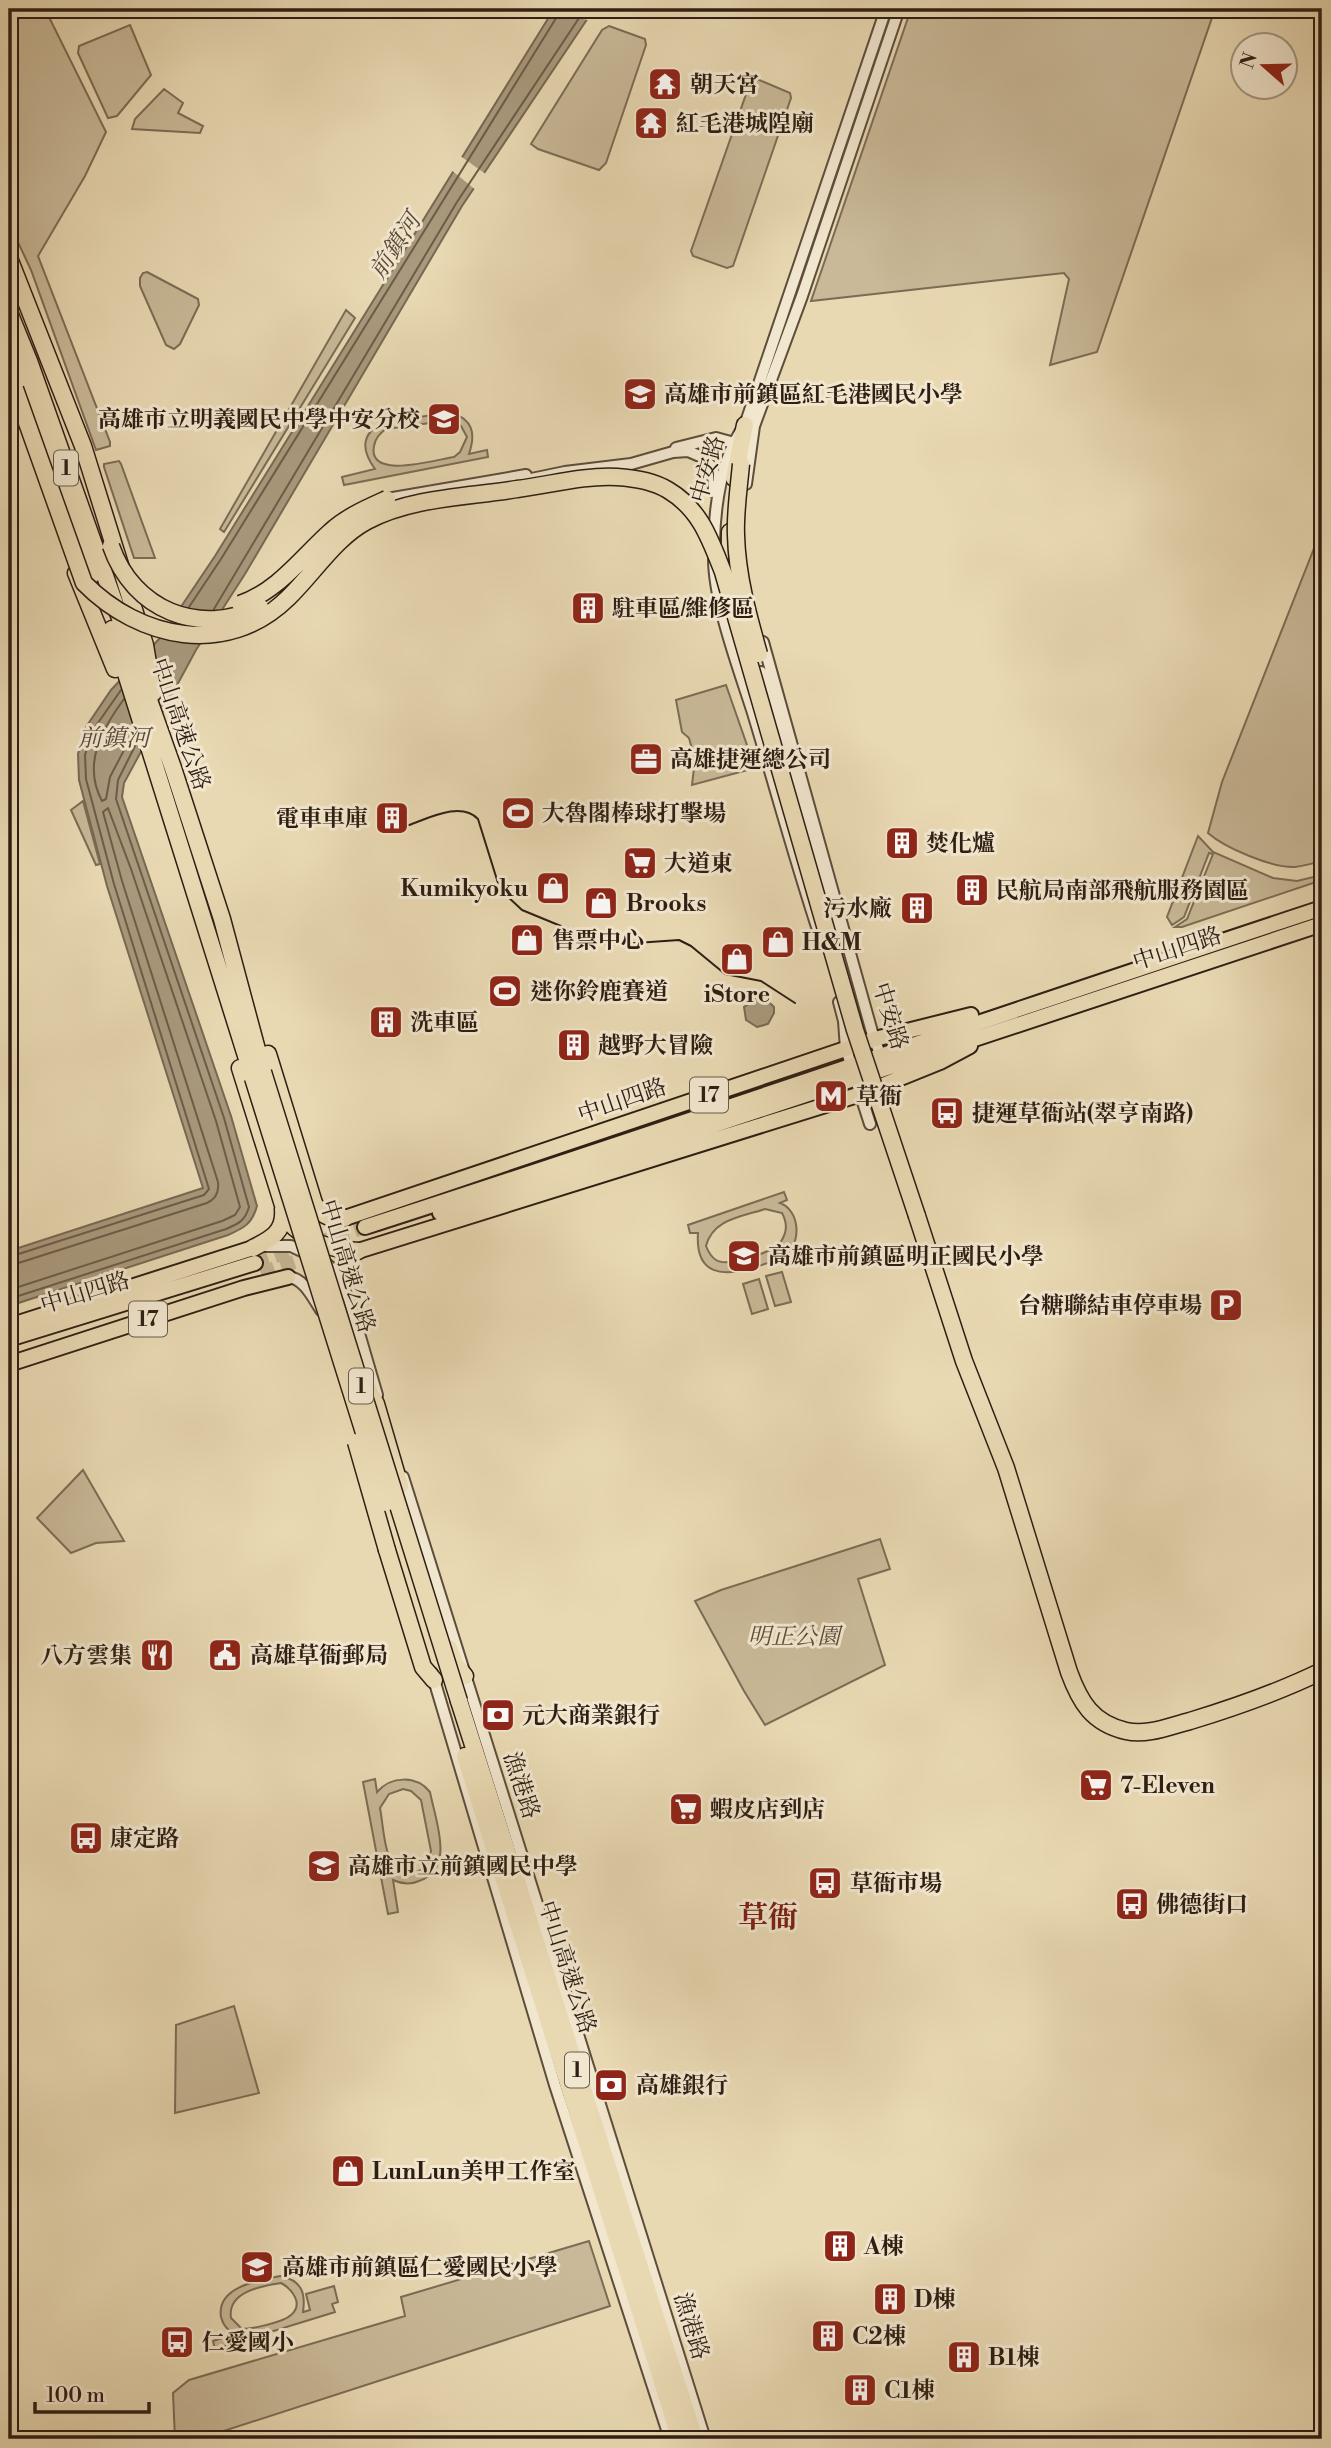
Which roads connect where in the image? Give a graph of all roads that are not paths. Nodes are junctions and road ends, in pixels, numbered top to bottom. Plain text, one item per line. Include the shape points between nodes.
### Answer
1 (886, 9) edge
2 (899, 9) edge
3 (9, 258) edge
4 (9, 277) edge
5 (9, 312) edge
6 (9, 348) edge
7 (9, 371) edge
8 (9, 390) edge
9 (749, 425) junction
10 (743, 444) junction
11 (387, 499) joint
12 (715, 512) junction
13 (382, 523) joint
14 (114, 556) junction
15 (84, 583) junction
16 (157, 723) junction
17 (141, 724) junction
18 (1322, 908) edge
19 (222, 919) junction
20 (1322, 924) edge
21 (207, 935) junction
22 (849, 946) junction
23 (825, 950) junction
24 (847, 982) junction
25 (1077, 988) junction
26 (1006, 1027) junction
27 (875, 1039) junction
28 (846, 1049) junction
29 (883, 1061) junction
30 (853, 1071) junction
31 (258, 1075) junction
32 (890, 1084) junction
33 (861, 1094) junction
34 (283, 1209) junction
35 (921, 1214) junction
36 (345, 1218) joint
37 (367, 1231) tunnel mouth
38 (358, 1251) joint
39 (257, 1261) junction
40 (288, 1276) joint
41 (9, 1325) edge
42 (9, 1339) edge
43 (9, 1357) edge
44 (348, 1362) junction
45 (9, 1364) edge
46 (1322, 1660) edge
47 (1322, 1671) edge
48 (465, 1676) junction
49 (434, 1680) junction
50 (670, 2439) edge
51 (680, 2439) edge
52 (695, 2439) edge
53 (705, 2439) edge

1 - 9 street, 中安路
2 - 9 street, 中安路 via 802,296
3 - 16 highway via 83,446 145,645
4 - 14 highway
5 - 16 highway, 中山高速公路 / 1
6 - 17 highway, 中山高速公路 / 1, bridge via 111,627
7 - 15 highway, bridge
8 - 17 highway via 97,627
9 - 10 highway
10 - 11 street via 716,438
10 - 12 street, 中安路 via 720,484
10 - 22 street, 中安路 via 742,538 747,576
10 - 24 highway, bridge via 736,533 742,591
11 - 14 highway, bridge via 331,530 260,596 220,609 185,609 162,600 131,578
12 - 13 street via 713,468 702,457 673,452 631,464 565,472 448,497
12 - 23 street, 中安路 via 714,574 785,827
13 - 15 highway, bridge via 345,550 291,608 255,630 227,639 193,643 146,633 113,616
14 - 24 highway, bridge via 134,588 161,607 194,619 221,619 265,604 335,536 381,506 604,471 632,471 671,484 703,512 719,545
15 - 24 highway, bridge via 104,603 141,624 174,634 205,634 238,628 266,615 352,530 390,511 606,477 639,480 667,490 700,519 723,572
16 - 19 highway, 中山高速公路 / 1
17 - 21 highway, 中山高速公路 / 1
18 - 25 main road, 中山四路 / 17
19 - 31 highway, 中山高速公路 / 1
19 - 36 highway via 314,1203 327,1216
20 - 26 main road, 中山四路 / 17
21 - 31 highway, 中山高速公路 / 1
21 - 34 highway via 228,1029
22 - 23 street, 中安路 via 830,910 756,673
22 - 27 street, 中安路
23 - 28 street, 中安路 via 844,1021
24 - 35 highway
25 - 27 main road, 中山四路 / 17
25 - 29 main road, 中山四路 / 17
26 - 29 main road, 中山四路 / 17
26 - 32 main road, 中山四路 / 17
27 - 28 main road, 中山四路 / 17
27 - 29 street, 中安路
28 - 30 street, 中安路
28 - 36 main road, 中山四路 / 17
29 - 30 main road, 中山四路 / 17
29 - 32 street, 中安路
30 - 33 street, 中安路
30 - 37 main road, 中山四路 / 17 via 590,1166
31 - 44 highway, 中山高速公路 / 1, bridge
32 - 33 main road, 中山四路 / 17
32 - 33 street, 中安路 via 870,1124
33 - 38 main road, 中山四路 / 17
34 - 38 highway via 288,1221 312,1241
34 - 39 highway via 277,1234
35 - 46 highway via 1018,1474 1078,1672 1093,1702 1122,1720 1149,1721 1249,1692
35 - 47 highway via 964,1361 1006,1468 1069,1672 1089,1711 1120,1729 1151,1731 1261,1699
39 - 41 main road, 中山四路 / 17
39 - 42 main road, 中山四路 / 17
39 - 43 main road, 中山四路 / 17
39 - 48 street, 漁港路 via 264,1245 291,1246 325,1263 343,1284
40 - 45 main road, 中山四路 / 17
40 - 49 street via 296,1277 321,1309
44 - 48 highway, bridge via 376,1404 455,1664
44 - 49 highway, bridge via 351,1423 423,1667
44 - 51 highway, 中山高速公路 / 1, bridge
44 - 52 highway, 中山高速公路 / 1, bridge
48 - 53 street, 漁港路
49 - 50 street via 555,2085

